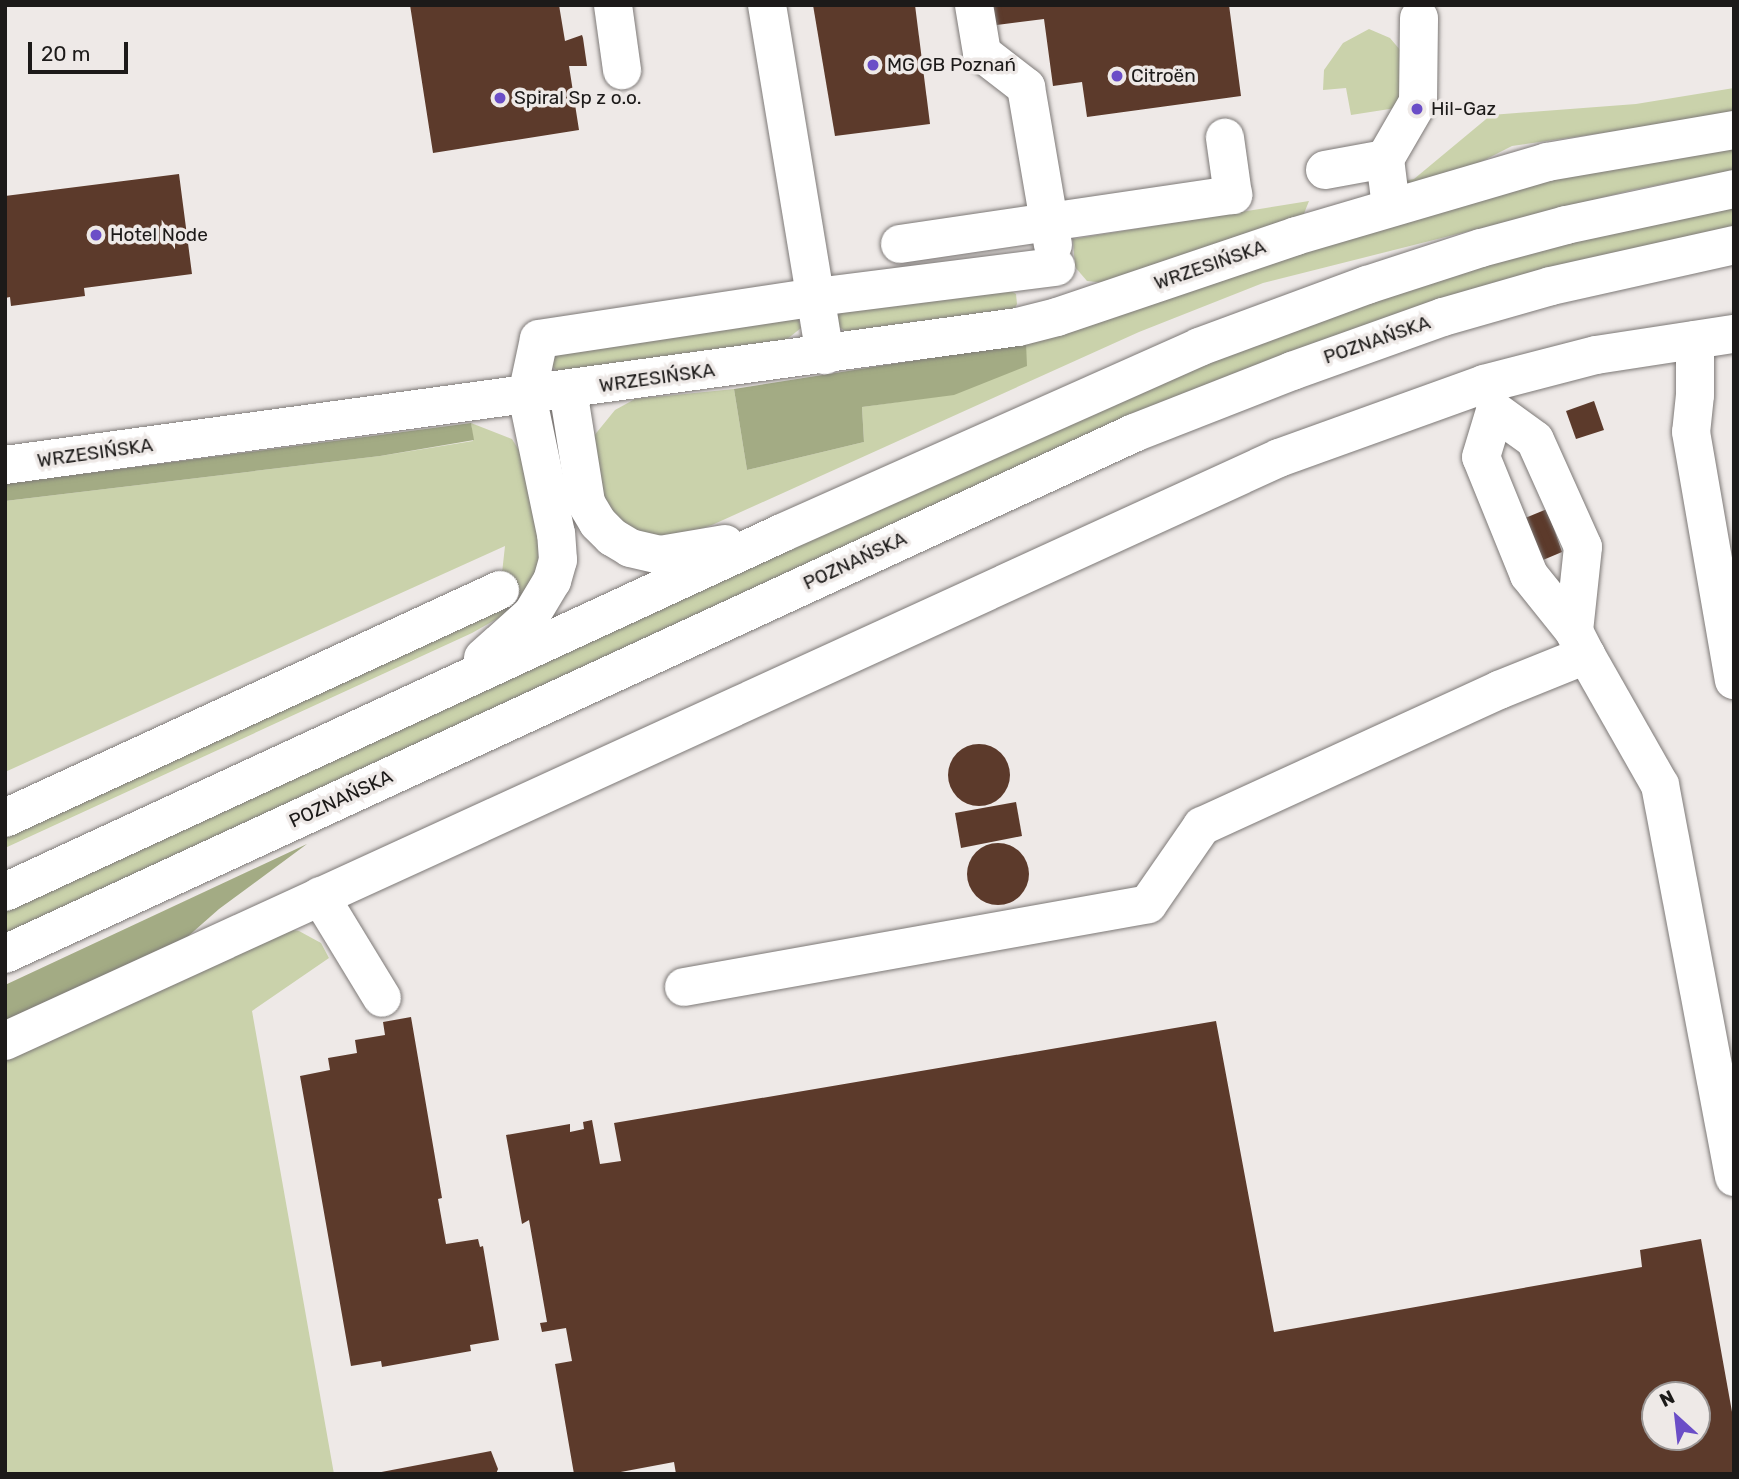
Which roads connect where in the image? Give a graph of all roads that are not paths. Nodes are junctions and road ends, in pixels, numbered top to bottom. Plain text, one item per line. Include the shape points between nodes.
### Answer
1 (613, 5) edge
2 (767, 5) edge
3 (974, 5) edge
4 (1419, 18) dead end
5 (622, 70) dead end
6 (1734, 130) edge
7 (1225, 138) dead end
8 (1385, 159) junction
9 (1325, 170) dead end
10 (1734, 189) edge
11 (1391, 207) junction
12 (1049, 222) junction
13 (900, 244) dead end
14 (1734, 245) edge
15 (1056, 267) junction
16 (817, 297) junction
17 (1057, 317) junction
18 (1734, 334) edge
19 (1695, 340) junction
20 (825, 355) junction
21 (568, 390) junction
22 (527, 395) junction
23 (1490, 397) junction
24 (5, 465) edge
25 (782, 533) junction
26 (500, 590) dead end
27 (1580, 643) junction
28 (1734, 680) edge
29 (452, 685) junction
30 (5, 818) edge
31 (5, 892) edge
32 (320, 896) junction
33 (5, 954) edge
34 (684, 988) dead end
35 (382, 998) dead end
36 (5, 1041) edge
37 (1734, 1177) edge

1 - 5 main road
2 - 16 main road
3 - 12 main road via 982,53 1026,87
4 - 8 main road via 1419,102
6 - 11 main road via 1547,162
7 - 12 main road via 1234,195
8 - 9 main road
8 - 11 main road
10 - 25 main road via 1481,248 1287,313 1102,388
11 - 17 main road, WRZESIŃSKA
12 - 13 main road
12 - 15 main road
14 - 33 main road, POZNAŃSKA via 1577,279 1443,317 1134,433
15 - 16 main road
15 - 17 main road
16 - 20 main road
16 - 22 main road via 539,339
17 - 20 main road, WRZESIŃSKA via 970,336
18 - 19 main road
19 - 23 main road via 1596,355
19 - 28 main road via 1691,432
20 - 21 main road, WRZESIŃSKA
21 - 22 main road, WRZESIŃSKA
21 - 25 main road via 586,503 612,537 629,548 660,555
22 - 24 main road, WRZESIŃSKA
22 - 29 main road via 558,560 533,614
23 - 27 main road via 1481,457 1529,575
23 - 27 main road via 1535,440 1583,547
23 - 32 main road via 1279,458
25 - 29 main road
26 - 30 main road
27 - 34 main road via 1499,690 1202,826 1148,904
27 - 37 main road via 1660,785
29 - 31 main road
32 - 35 main road
32 - 36 main road

